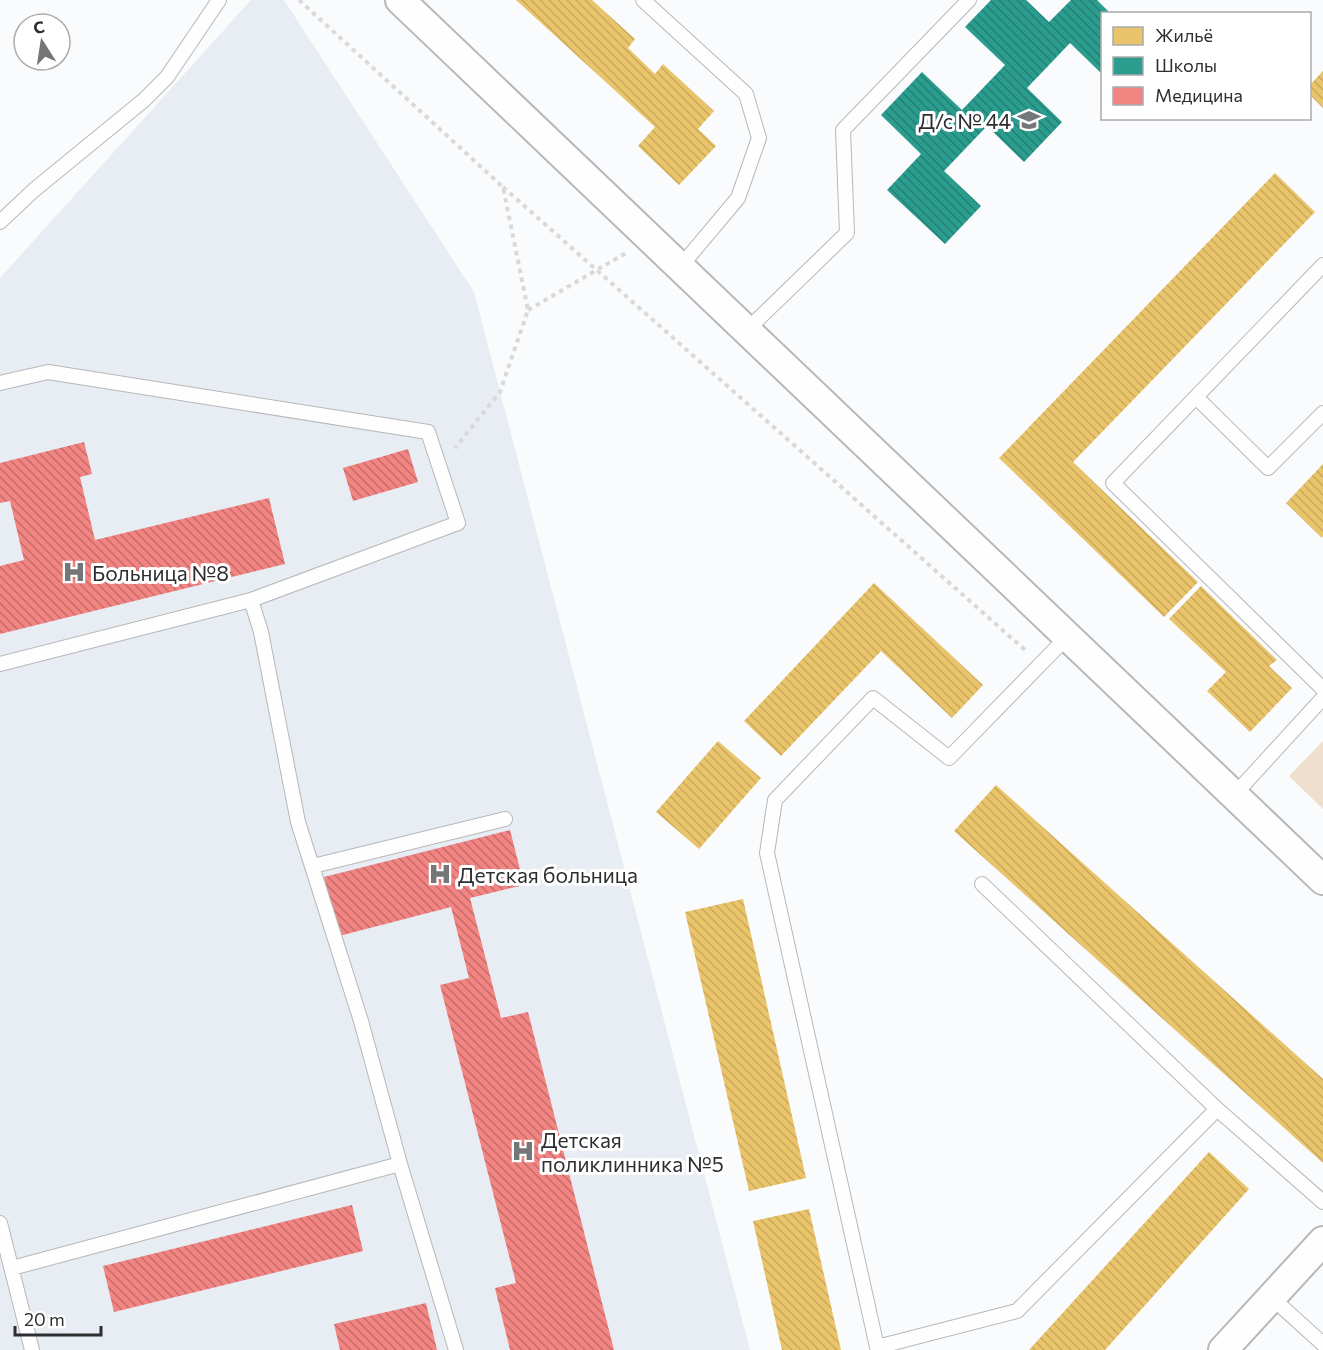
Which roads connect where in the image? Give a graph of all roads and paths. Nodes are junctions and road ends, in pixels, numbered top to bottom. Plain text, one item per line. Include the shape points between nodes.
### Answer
1 (219, 0) edge
2 (299, 0) edge
3 (400, 0) edge
4 (643, 0) edge
5 (969, 0) edge
6 (503, 187) junction
7 (0, 222) edge
8 (651, 238) junction
9 (681, 266) junction
10 (1323, 266) edge
11 (596, 270) junction
12 (528, 310) junction
13 (748, 329) junction
14 (0, 383) edge
15 (1196, 397) junction
16 (1323, 413) edge
17 (439, 467) junction
18 (251, 600) junction
19 (1069, 635) junction
20 (0, 663) edge
21 (1041, 664) junction
22 (1323, 689) edge
23 (1323, 698) edge
24 (1235, 794) junction
25 (505, 819) dead end
26 (313, 866) junction
27 (1323, 880) edge
28 (982, 884) dead end
29 (1217, 1109) junction
30 (400, 1164) junction
31 (1323, 1202) edge
32 (0, 1223) edge
33 (1323, 1241) edge
34 (12, 1268) junction
35 (1271, 1297) junction
36 (1323, 1344) edge
37 (32, 1350) edge
38 (456, 1350) edge
39 (1222, 1350) edge

1 - 7 lane via 195,39 152,93
2 - 6 path
3 - 8 street
4 - 9 lane via 746,94 759,138 738,198
5 - 13 lane via 843,130 847,232
6 - 11 path
6 - 12 path
8 - 9 street
8 - 11 path
9 - 13 street
10 - 15 lane
11 - 12 path
11 - 21 path
12 - 17 path via 500,392
13 - 19 street
14 - 17 lane via 48,372 428,432
15 - 16 lane via 1268,468
15 - 22 lane via 1113,483
17 - 18 lane via 458,523
18 - 20 lane
18 - 26 lane via 261,632 298,822
19 - 21 lane
19 - 24 street
21 - 29 lane via 949,758 873,698 775,800 767,853 877,1347 1017,1311
23 - 24 lane
24 - 27 street
25 - 26 lane
26 - 30 lane
28 - 29 lane
29 - 31 lane
30 - 34 lane
30 - 38 lane
32 - 34 lane
33 - 35 street
34 - 37 lane
35 - 36 lane
35 - 39 street

